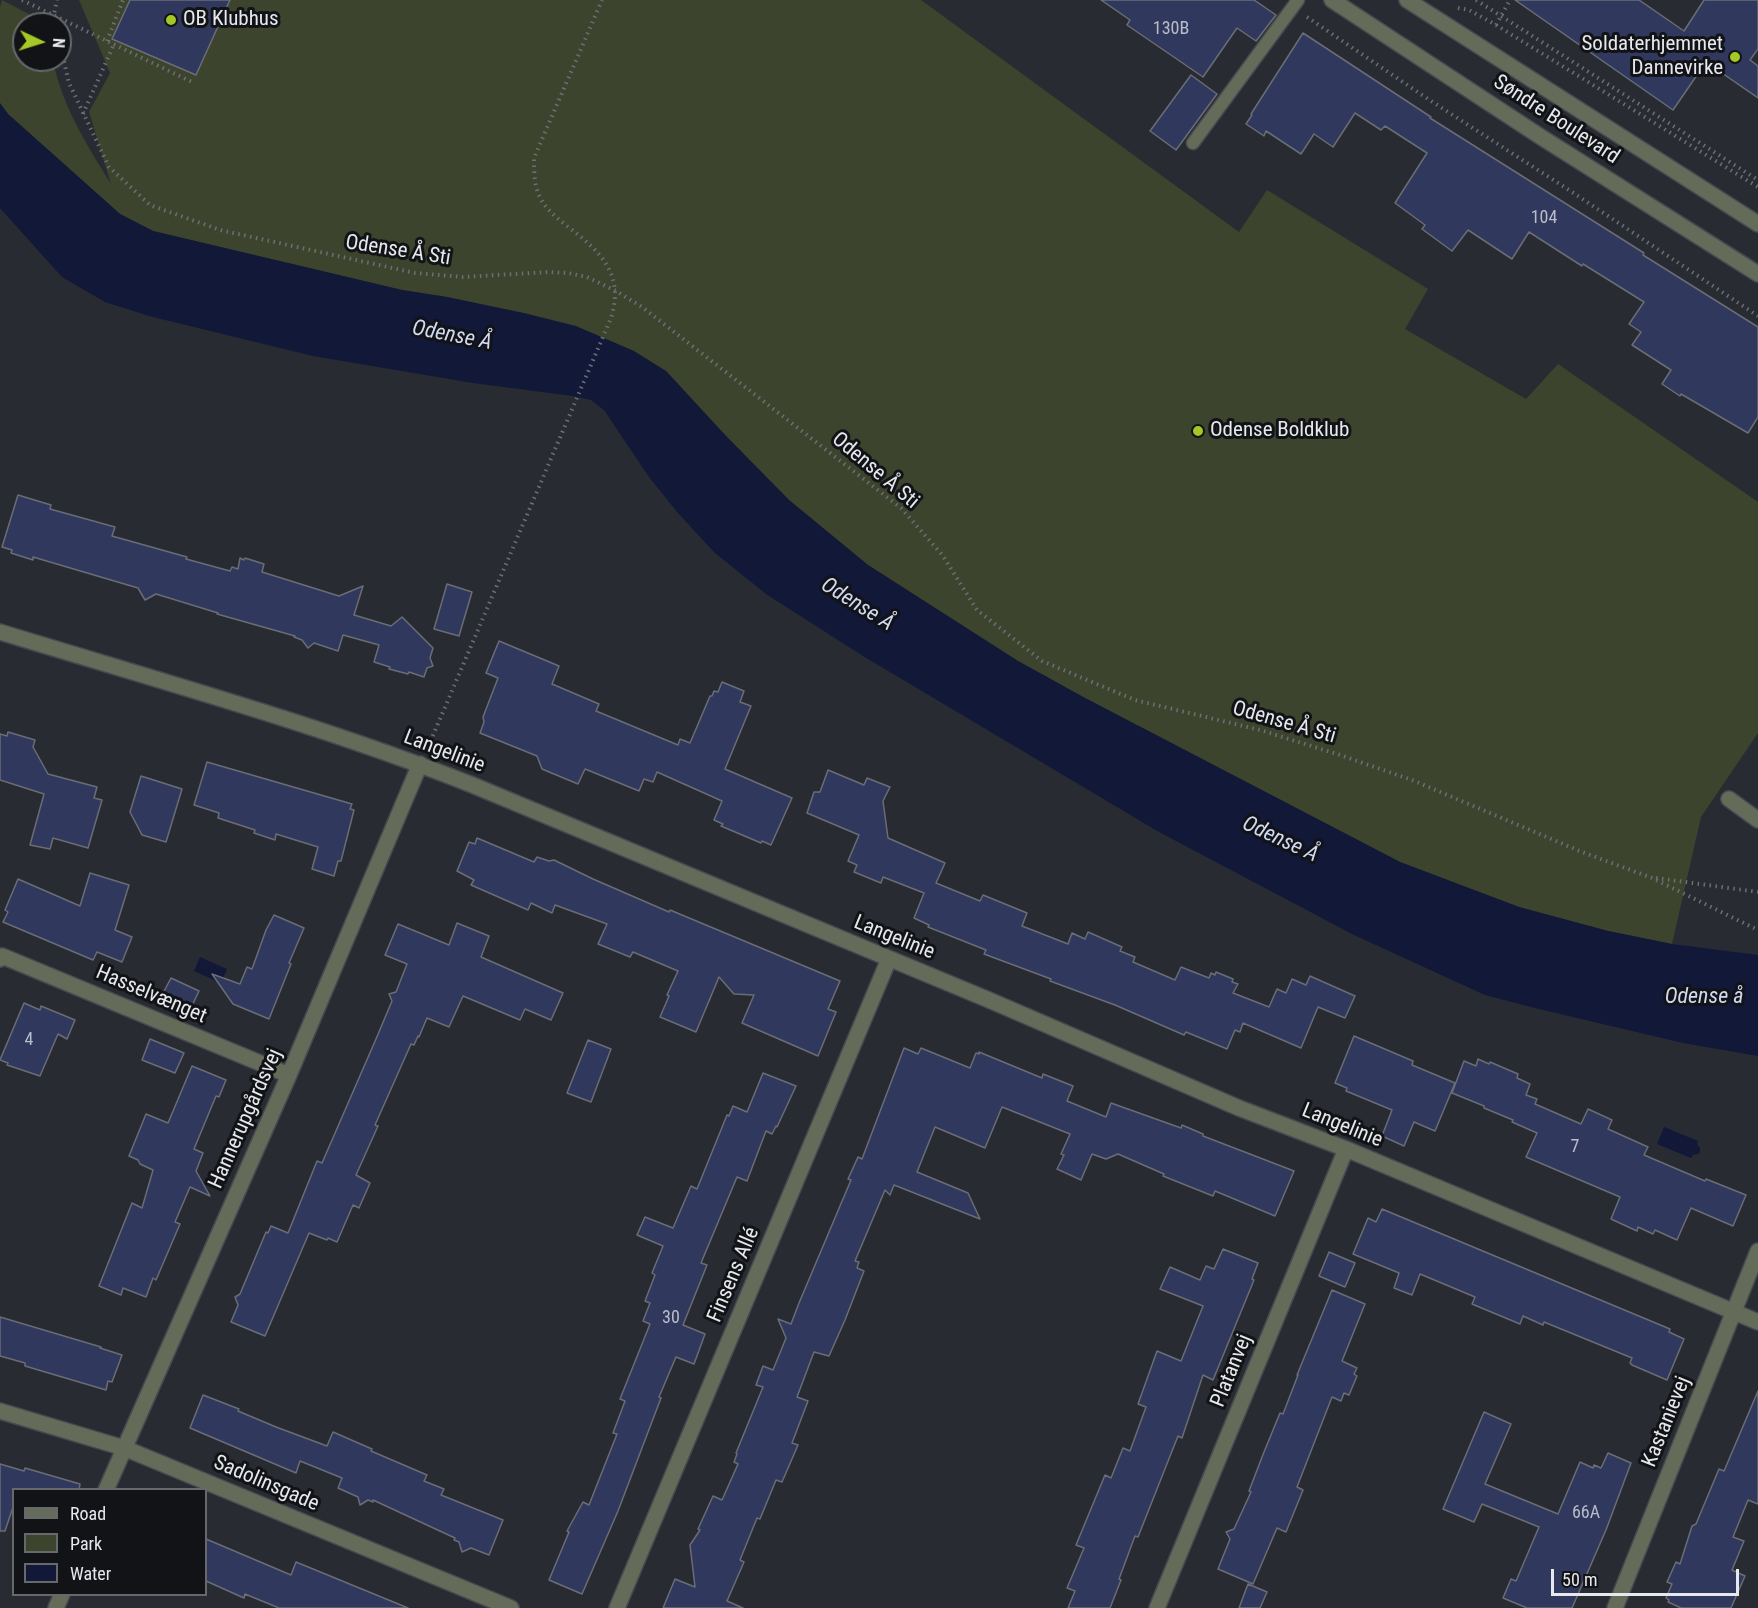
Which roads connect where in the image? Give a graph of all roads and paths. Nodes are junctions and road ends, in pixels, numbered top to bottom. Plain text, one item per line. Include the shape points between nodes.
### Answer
1 (123, 0) edge
2 (602, 0) edge
3 (1332, 0) edge
4 (1407, 0) edge
5 (1476, 0) edge
6 (1510, 0) edge
7 (24, 1) edge
8 (1295, 4) edge
9 (1451, 6) dead end
10 (49, 12) edge
11 (1502, 16) junction
12 (72, 23) edge
13 (1496, 26) junction
14 (107, 41) junction
15 (114, 44) junction
16 (66, 72) edge
17 (192, 82) dead end
18 (83, 114) junction
19 (1193, 143) dead end
20 (1758, 180) edge
21 (1758, 187) edge
22 (1758, 224) edge
23 (1758, 274) edge
24 (616, 291) junction
25 (1758, 316) edge
26 (0, 632) edge
27 (420, 764) junction
28 (1729, 799) dead end
29 (1758, 820) edge
30 (1652, 878) junction
31 (1758, 892) edge
32 (1758, 930) edge
33 (890, 959) junction
34 (0, 960) edge
35 (289, 1075) junction
36 (1346, 1149) junction
37 (1758, 1251) edge
38 (1734, 1311) junction
39 (1758, 1322) edge
40 (0, 1411) edge
41 (124, 1448) junction
42 (107, 1488) edge
43 (511, 1608) edge
44 (617, 1608) edge
45 (1157, 1608) edge
46 (1615, 1608) edge

1 - 14 path
2 - 24 path via 534,158 534,177 539,196 552,214 600,255 611,271
3 - 23 street, Søndre Boulevard
4 - 22 street, Søndre Boulevard
5 - 11 path
6 - 11 path
7 - 10 path
8 - 19 lane
8 - 25 path via 1428,99
9 - 13 path via 1469,10
11 - 13 path
11 - 20 path
12 - 14 path
13 - 21 path
14 - 15 path
15 - 17 path
15 - 18 path
16 - 18 path, Odense Å Sti
18 - 24 path, Odense Å Sti via 109,167 150,205 220,230 415,273 462,277 567,273
24 - 27 path via 611,318
24 - 30 path, Odense Å Sti via 642,307 901,508 943,556 977,610 1042,661 1135,700 1260,730 1412,780
26 - 27 street, Langelinie
27 - 33 street, Langelinie
27 - 35 street, Hannerupgårdsvej
28 - 29 street
30 - 31 path
30 - 32 path, Odense Å Sti
33 - 36 street, Langelinie via 1230,1104
33 - 44 street, Finsens Allé
34 - 35 street, Hasselvænget via 2,956
35 - 41 street, Hannerupgårdsvej
36 - 38 street, Langelinie
36 - 45 street, Platanvej
37 - 38 street, Kastanievej
38 - 39 street, Langelinie
38 - 46 street, Kastanievej
40 - 41 street, Sadolinsgade
41 - 42 street, Hannerupgårdsvej
41 - 43 street, Sadolinsgade

